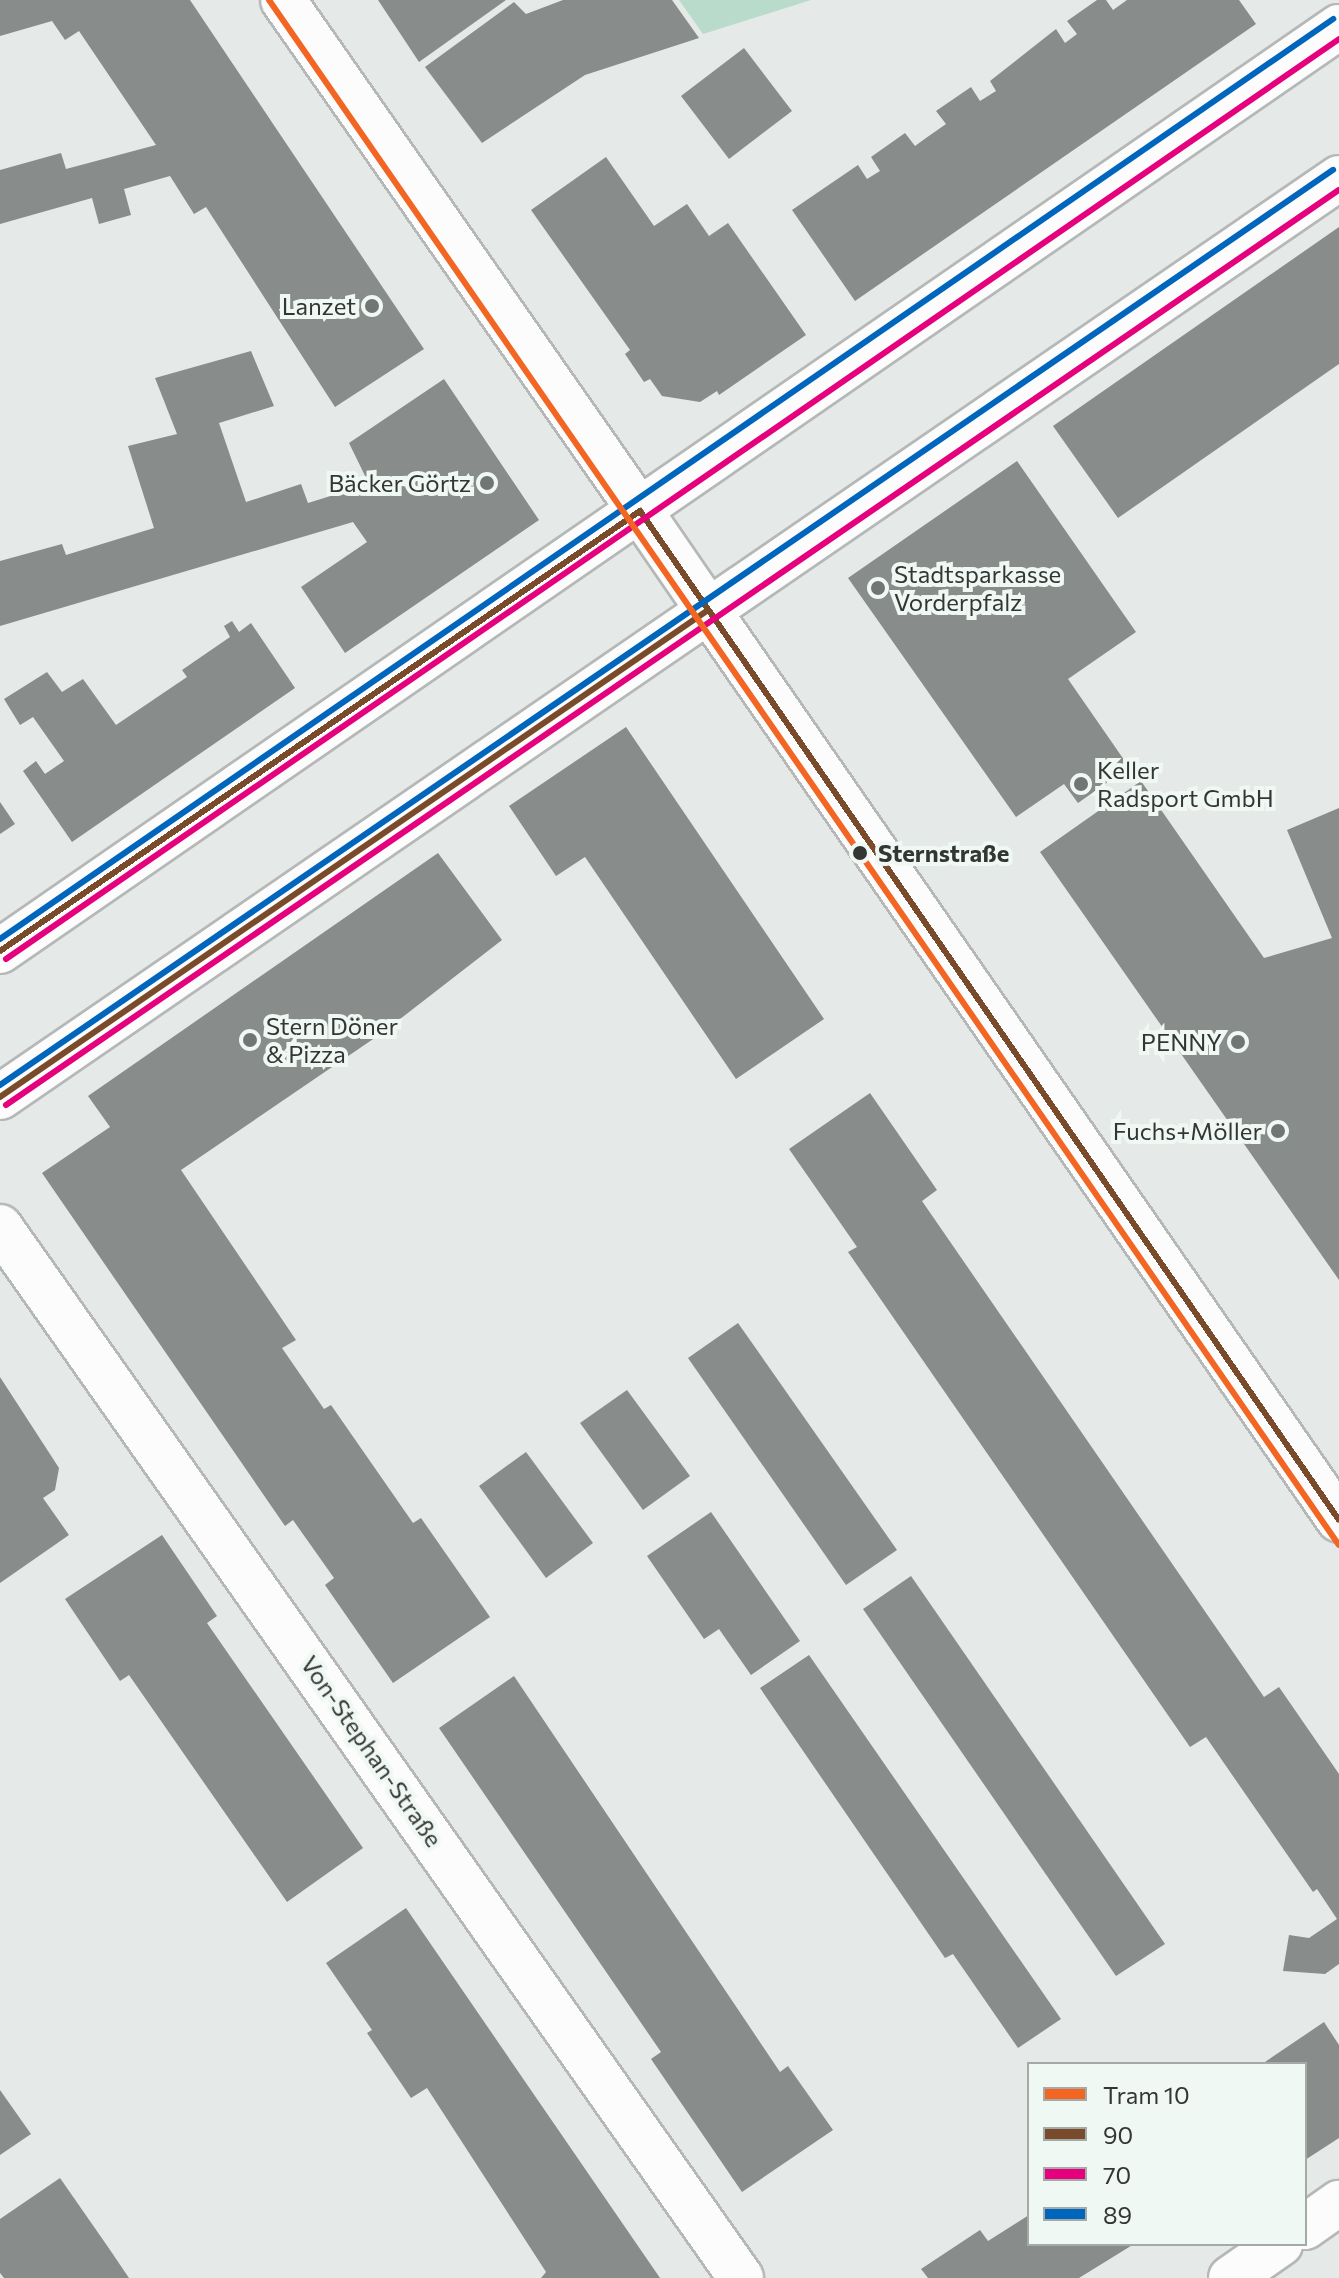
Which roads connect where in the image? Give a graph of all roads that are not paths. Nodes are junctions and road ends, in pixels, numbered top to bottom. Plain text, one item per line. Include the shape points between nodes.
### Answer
1 (283, 0) edge
2 (1339, 27) edge
3 (1339, 178) edge
4 (640, 511) junction
5 (708, 610) junction
6 (0, 951) edge
7 (0, 1097) edge
8 (0, 1227) edge
9 (1326, 1471) edge
10 (1339, 1520) edge
11 (1339, 2203) edge
12 (1307, 2226) edge
13 (1277, 2246) edge
14 (741, 2278) edge
15 (1231, 2278) edge

1 - 4 main road
2 - 4 main road
3 - 5 main road
4 - 5 main road
4 - 6 main road
5 - 7 main road
5 - 9 main road
8 - 14 main road, Von-Stephan-Straße
9 - 10 main road
11 - 12 main road
13 - 15 main road

